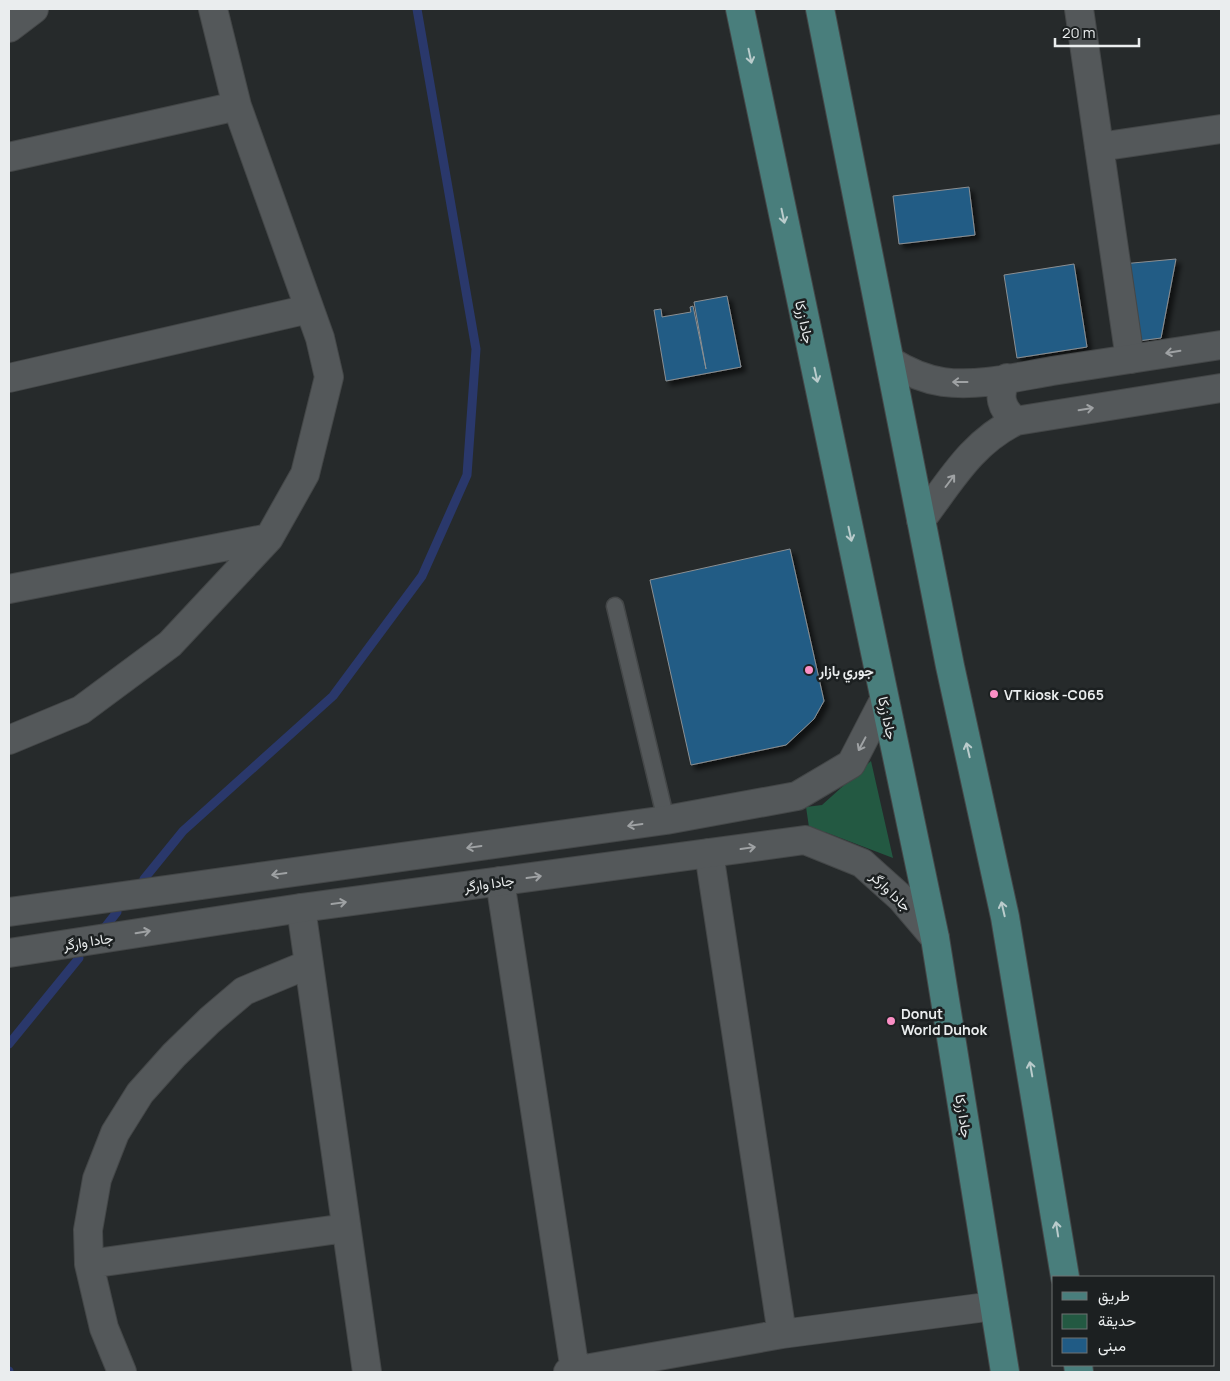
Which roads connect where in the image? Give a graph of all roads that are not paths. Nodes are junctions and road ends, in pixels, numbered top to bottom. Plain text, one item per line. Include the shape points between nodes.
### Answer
1 (34, 9) edge
2 (212, 9) edge
3 (740, 9) edge
4 (820, 9) edge
5 (1079, 9) edge
6 (9, 28) edge
7 (237, 106) junction
8 (1221, 129) edge
9 (1100, 147) junction
10 (9, 157) edge
11 (308, 309) junction
12 (1221, 345) edge
13 (1130, 359) junction
14 (890, 361) junction
15 (9, 378) edge
16 (1007, 378) junction
17 (1221, 388) edge
18 (1016, 421) junction
19 (921, 520) junction
20 (269, 538) junction
21 (9, 588) edge
22 (615, 606) dead end
23 (884, 700) junction
24 (9, 740) edge
25 (753, 805) junction
26 (666, 820) junction
27 (775, 844) junction
28 (709, 853) junction
29 (500, 881) junction
30 (301, 908) junction
31 (9, 912) edge
32 (935, 938) junction
33 (9, 953) edge
34 (309, 964) junction
35 (346, 1228) junction
36 (89, 1264) junction
37 (1065, 1276) edge
38 (994, 1306) junction
39 (782, 1334) junction
40 (122, 1372) edge
41 (367, 1372) edge
42 (571, 1372) edge
43 (1004, 1372) edge

1 - 6 street
2 - 7 street
3 -> 23 main road, جادا زرکا
4 - 14 main road
5 - 9 street
7 - 10 street
7 - 11 street
8 - 9 street
9 - 13 street
11 - 15 street
11 - 20 street via 320,338 329,377 305,474
12 -> 13 street
13 - 16 street
16 -> 14 street via 942,382 906,371
14 - 19 main road
16 - 18 street via 1001,402
18 -> 17 street
19 -> 18 street via 966,458 1002,428
37 -> 19 main road via 1005,917
20 - 21 street
20 - 24 street via 170,644 81,710
22 - 26 lane
23 -> 25 street via 851,764 797,796
23 - 32 main road, جادا زرکا
25 - 26 street
25 - 27 street via 786,815 792,824 789,836
26 -> 31 street
28 -> 27 street, جادا وارگر
27 - 32 street, جادا وارگر via 805,840 862,863 901,898
29 -> 28 street, جادا وارگر
28 - 39 street
30 -> 29 street, جادا وارگر
29 - 42 street
33 -> 30 street, جادا وارگر
30 - 34 street
32 - 38 main road, جادا زرکا
34 - 35 street
34 - 36 street via 244,991 174,1055 140,1093 115,1133 97,1179 88,1230
35 - 36 street
35 - 41 street
36 - 40 street via 104,1328
38 - 39 street
38 - 43 main road, جادا زرکا
39 - 42 street

